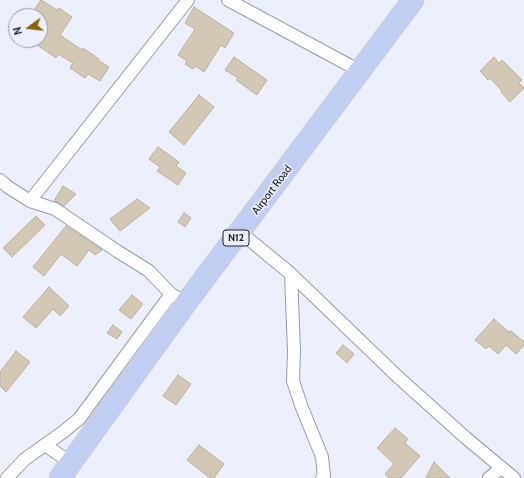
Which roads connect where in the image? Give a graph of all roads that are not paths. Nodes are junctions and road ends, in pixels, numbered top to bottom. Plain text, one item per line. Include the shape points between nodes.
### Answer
1 (188, 0) edge
2 (228, 0) edge
3 (413, 0) edge
4 (360, 71) junction
5 (0, 180) edge
6 (30, 201) junction
7 (240, 232) junction
8 (292, 274) junction
9 (178, 299) junction
10 (45, 445) junction
11 (501, 468) junction
12 (66, 470) edge
13 (7, 478) edge
14 (322, 478) edge
15 (489, 478) edge
16 (514, 478) edge

1 - 6 street
2 - 4 street
3 - 4 highway, Airport Road / N12
4 - 7 highway, Airport Road / N12
5 - 6 street
6 - 9 street via 55,209 149,271
7 - 8 street
7 - 9 highway, Airport Road / N12
8 - 11 street via 398,377
8 - 14 street via 293,381 322,457
9 - 10 street via 79,419
9 - 12 highway, Airport Road / N12
10 - 12 street
10 - 13 street via 25,459
11 - 15 street
11 - 16 street

